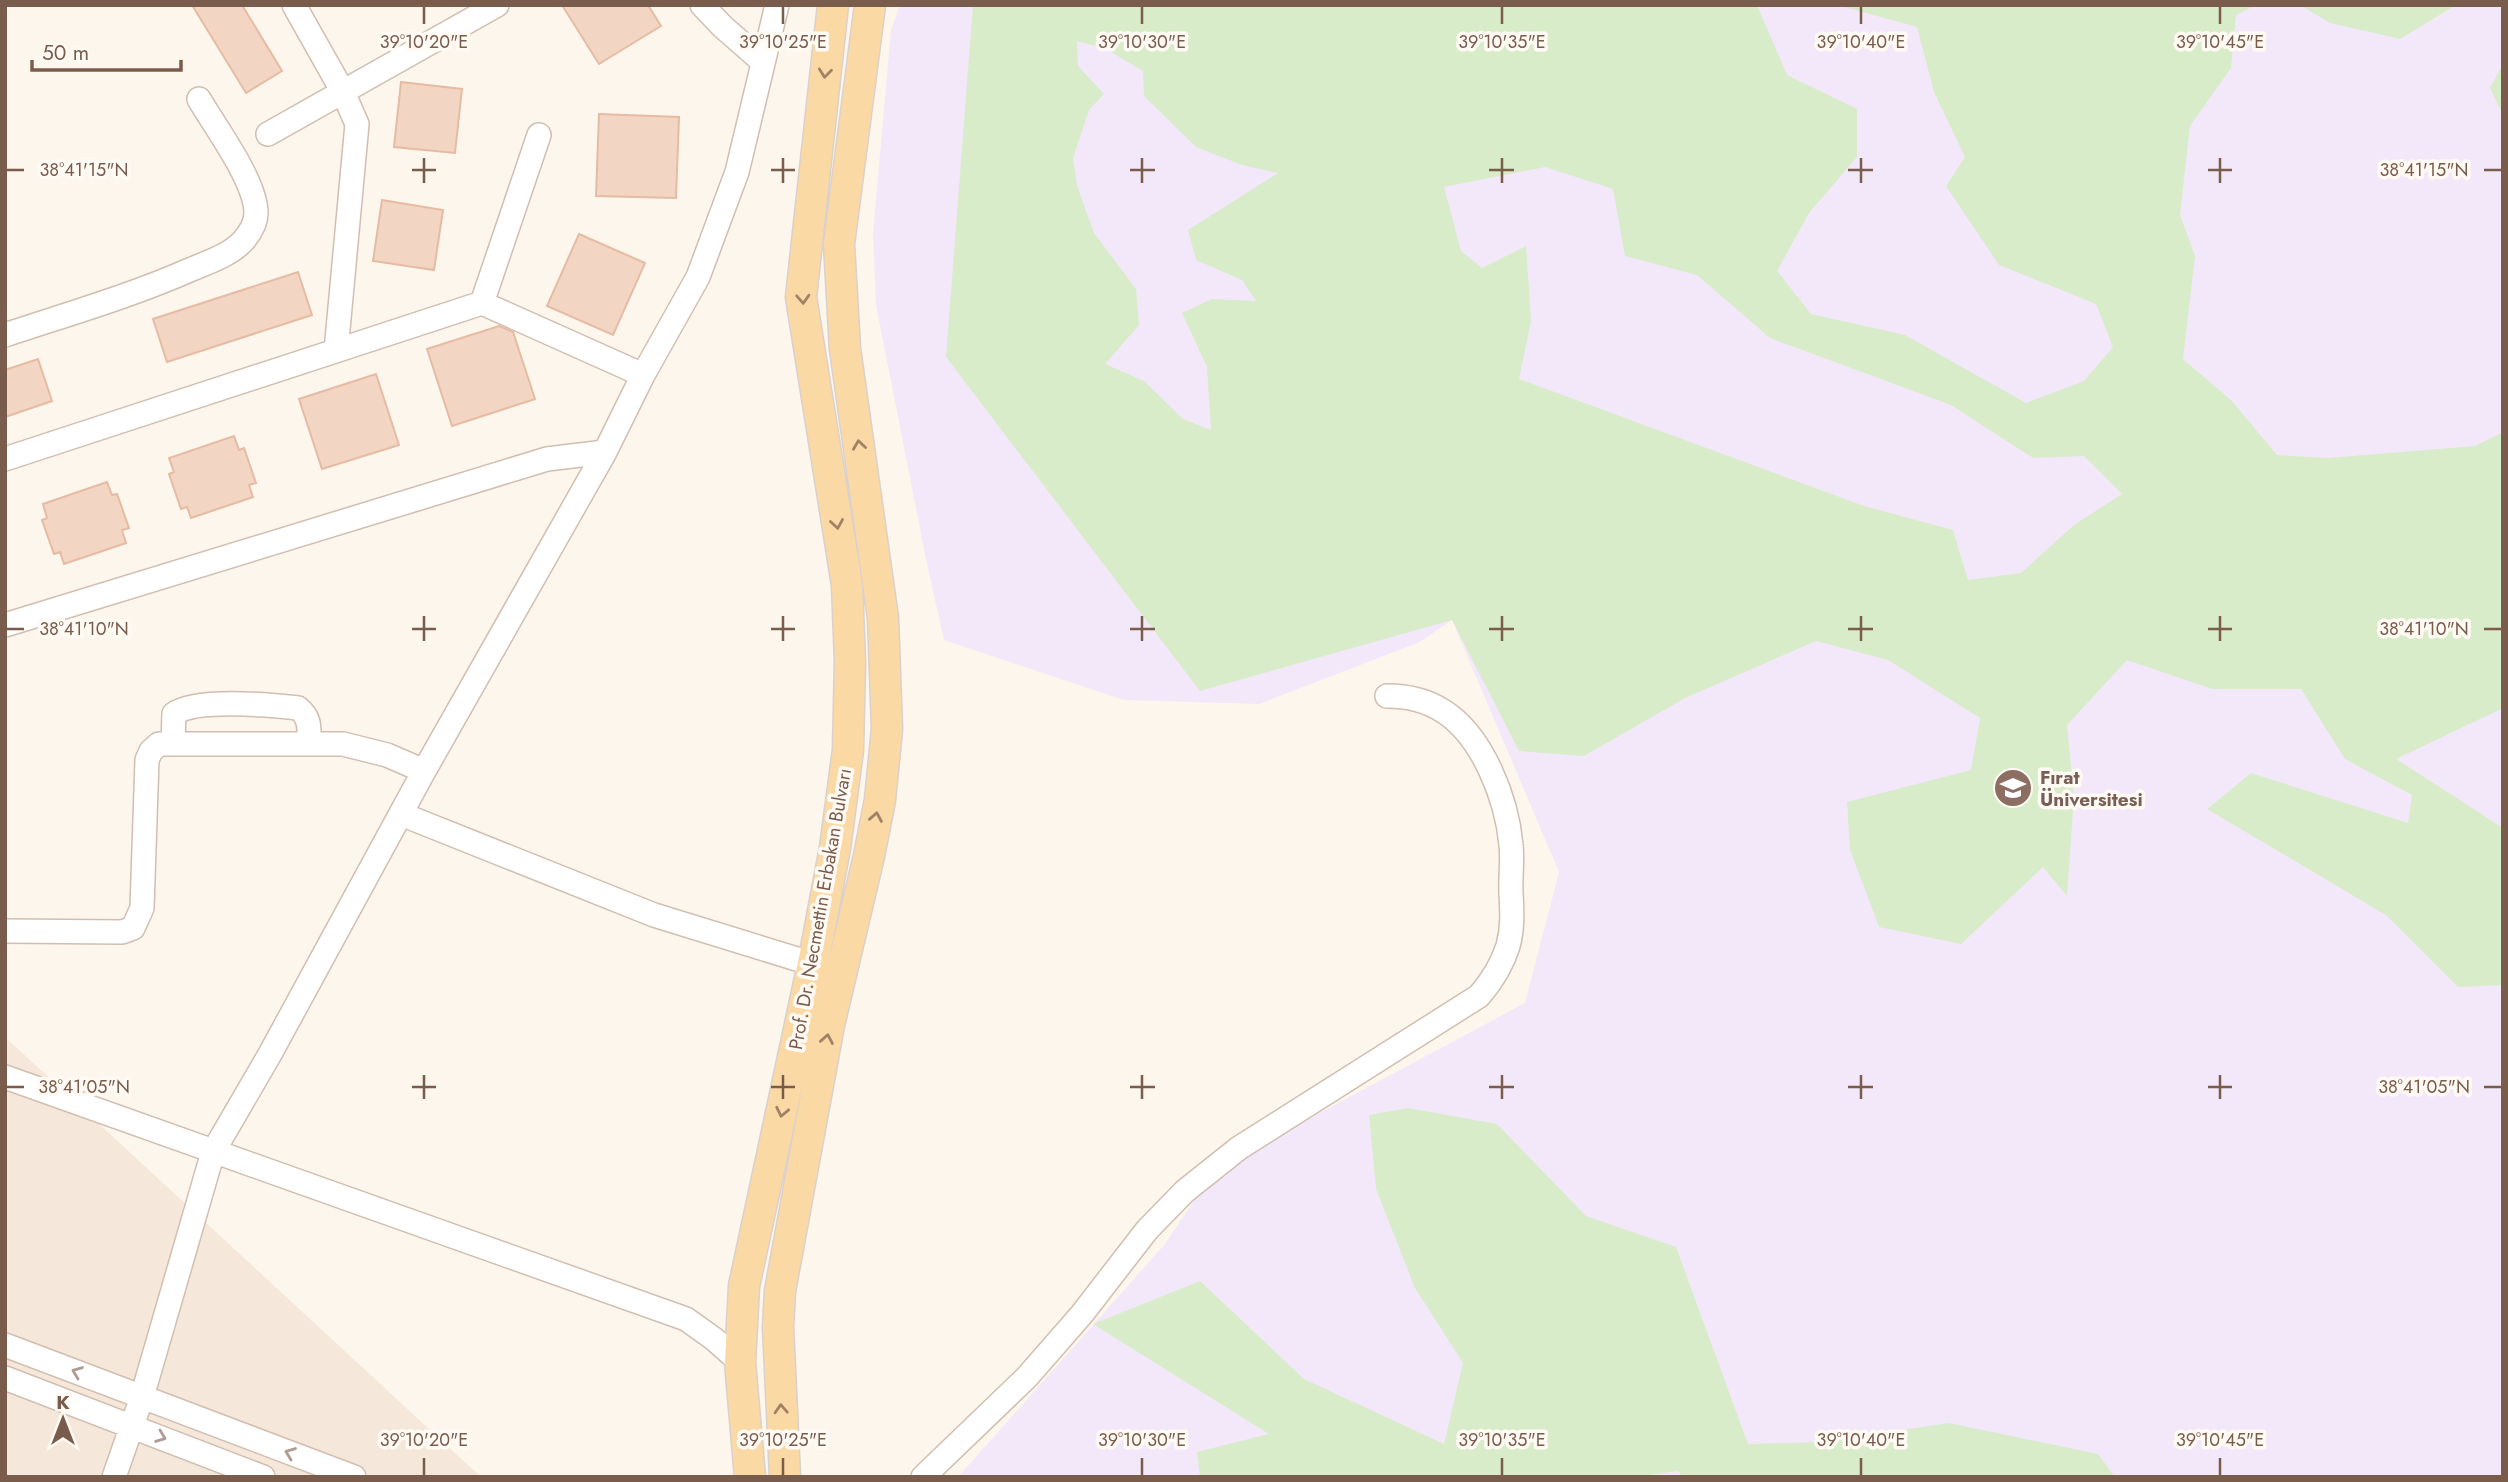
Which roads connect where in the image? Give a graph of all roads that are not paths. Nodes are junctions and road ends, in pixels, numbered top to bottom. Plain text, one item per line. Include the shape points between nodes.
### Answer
1 (294, 5) edge
2 (497, 5) edge
3 (702, 5) edge
4 (777, 5) edge
5 (833, 5) edge
6 (870, 5) edge
7 (762, 61) junction
8 (343, 93) junction
9 (198, 99) dead end
10 (268, 134) dead end
11 (539, 135) dead end
12 (482, 303) junction
13 (5, 335) edge
14 (336, 351) junction
15 (643, 375) junction
16 (605, 452) junction
17 (5, 459) edge
18 (5, 625) edge
19 (1387, 696) dead end
20 (173, 743) junction
21 (309, 744) junction
22 (424, 771) junction
23 (401, 814) junction
24 (5, 931) edge
25 (813, 964) junction
26 (5, 1077) edge
27 (213, 1152) junction
28 (5, 1345) edge
29 (740, 1362) junction
30 (5, 1378) edge
31 (142, 1397) junction
32 (133, 1426) junction
33 (114, 1477) edge
34 (263, 1477) edge
35 (354, 1477) edge
36 (750, 1477) edge
37 (785, 1477) edge
38 (923, 1477) edge

1 - 8 street
2 - 8 street
3 - 7 street
4 - 7 street
5 -> 25 main road, Prof. Dr. Necmettin Erbakan Bulvarı via 801,297 847,586 850,661 848,750
37 -> 6 main road, Prof. Dr. Necmettin Erbakan Bulvarı via 780,1291 829,1025 880,800 887,729 883,618 845,349 839,244
7 - 15 street via 737,172 698,277
8 - 10 street
8 - 14 street via 356,124
9 - 13 street via 250,185 256,216 242,242 220,257 157,284
11 - 12 street
12 - 14 street
12 - 15 street
14 - 17 street
15 - 16 street
16 - 18 street via 547,459
16 - 22 street
19 - 38 street via 1417,699 1444,711 1470,737 1494,779 1508,824 1513,869 1512,927 1496,974 1479,996 1239,1148 1185,1191 1147,1230 1035,1369
20 - 21 street
20 - 21 street via 174,714 203,705 298,708 307,715
20 - 24 street via 159,744 147,760 142,908 133,928 122,932
21 - 22 street via 359,747
22 - 23 street
23 - 25 street via 654,915
23 - 27 street
25 -> 29 main road, Prof. Dr. Necmettin Erbakan Bulvarı via 744,1286
26 - 27 street
27 - 29 street via 685,1319
27 - 31 street
31 -> 28 street
29 - 36 main road, Prof. Dr. Necmettin Erbakan Bulvarı
30 - 32 street
31 - 32 street
35 -> 31 street
32 - 33 street
32 -> 34 street

